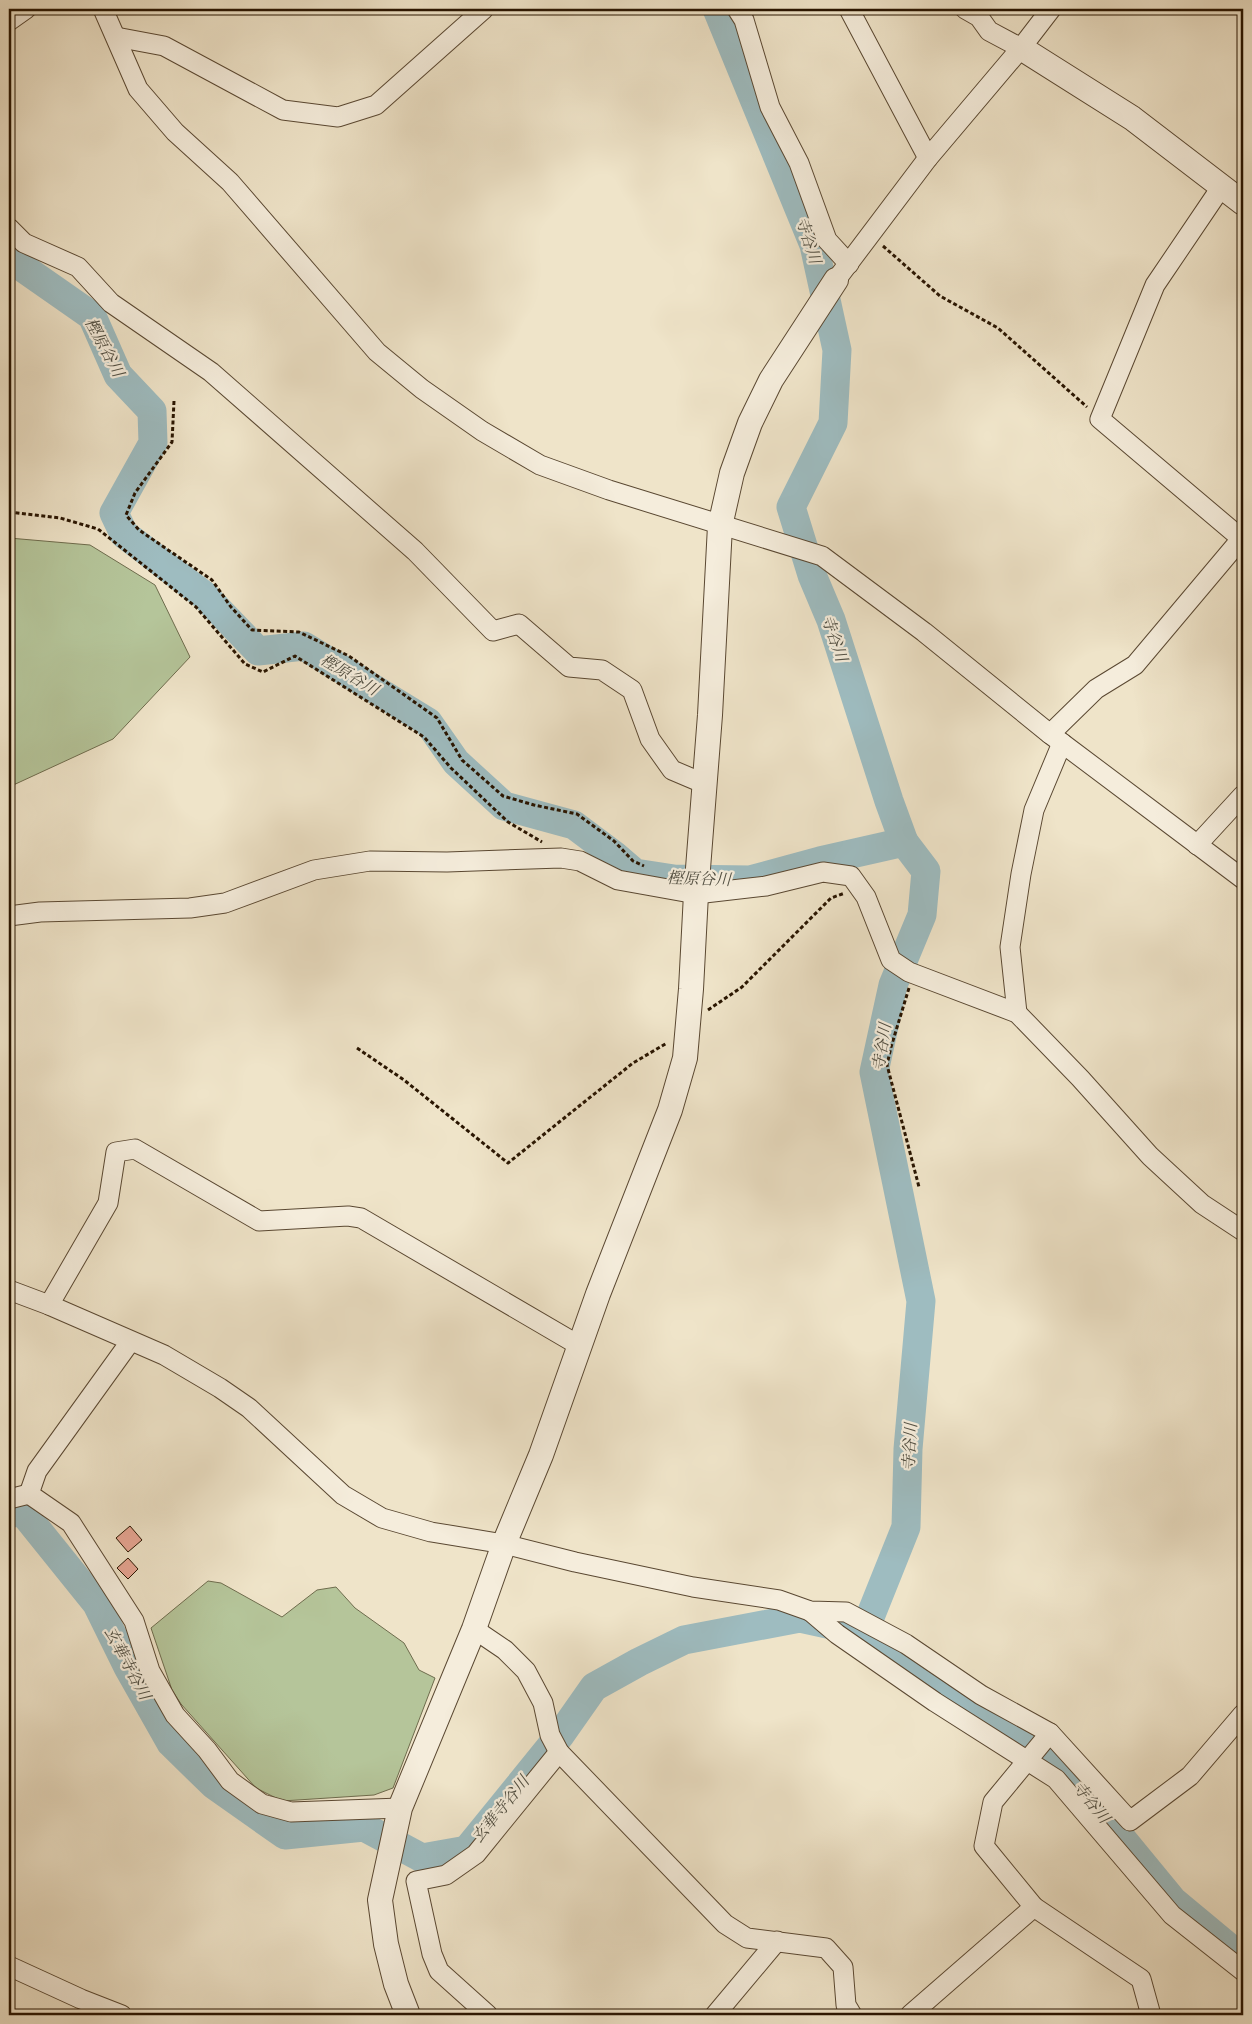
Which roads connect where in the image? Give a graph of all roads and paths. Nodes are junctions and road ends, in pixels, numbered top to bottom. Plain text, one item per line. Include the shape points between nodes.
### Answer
1 (26, 9) edge
2 (103, 9) edge
3 (484, 9) edge
4 (737, 9) edge
5 (849, 9) edge
6 (1051, 9) edge
7 (975, 12) edge
8 (9, 22) edge
9 (116, 38) junction
10 (1021, 48) junction
11 (928, 158) junction
12 (1222, 186) junction
13 (1243, 203) edge
14 (9, 228) edge
15 (870, 235) junction
16 (842, 272) junction
17 (174, 401) dead end
18 (1100, 419) junction
19 (9, 512) edge
20 (720, 526) junction
21 (1242, 539) edge
22 (1056, 739) junction
23 (705, 784) junction
24 (1243, 795) edge
25 (1197, 845) junction
26 (574, 860) junction
27 (649, 868) dead end
28 (1243, 878) edge
29 (697, 883) junction
30 (859, 887) junction
31 (9, 916) edge
32 (911, 972) junction
33 (1017, 1013) junction
34 (688, 1027) junction
35 (357, 1048) dead end
36 (918, 1188) dead end
37 (1243, 1231) edge
38 (9, 1290) edge
39 (49, 1305) junction
40 (130, 1342) junction
41 (580, 1346) junction
42 (28, 1494) junction
43 (9, 1499) edge
44 (504, 1544) junction
45 (810, 1611) junction
46 (474, 1629) junction
47 (1243, 1714) edge
48 (1050, 1733) junction
49 (555, 1744) junction
50 (1027, 1761) junction
51 (398, 1819) junction
52 (1034, 1907) junction
53 (777, 1941) junction
54 (9, 1966) edge
55 (1243, 1971) edge
56 (122, 2015) edge
57 (408, 2015) edge
58 (488, 2015) edge
59 (715, 2015) edge
60 (852, 2015) edge
61 (910, 2015) edge
62 (1151, 2015) edge

1 - 8 street
2 - 9 street
3 - 9 street via 376,104 338,117 283,110 164,46
4 - 16 street via 744,20 770,107 799,163
5 - 11 street
6 - 10 street
7 - 10 street via 989,31
9 - 20 street via 138,89 175,132 230,182 377,352 422,389 482,431 540,465
10 - 11 street
10 - 12 street via 1132,118
11 - 15 street
12 - 13 street
12 - 18 street via 1155,285
14 - 23 street via 24,243 78,267 111,303 211,372 415,551 493,631 519,624 568,668 602,670 632,690 650,739 672,770
15 - 16 street
15 - 18 path via 940,296 998,328
16 - 20 street via 771,380 732,473
17 - 27 path via 172,442 135,493 126,515 139,530 212,580 252,630 299,632 349,656 437,718 462,760 503,796 576,814 614,841 633,862
18 - 21 street
19 - 26 path via 60,518 98,529 196,607 245,664 263,672 296,656 424,738 508,822
20 - 22 street via 822,556 924,632
20 - 23 street
21 - 22 street via 1136,665 1096,689
22 - 25 street
22 - 33 street via 1034,810 1010,947
23 - 29 street
24 - 25 street
25 - 28 street
26 - 29 street via 618,880
26 - 31 street via 370,861 314,870 225,902 190,908 40,912
29 - 30 street via 766,886 823,872 851,876
29 - 34 street
30 - 32 street via 891,960
30 - 34 path via 831,898 742,987
32 - 33 street
32 - 36 path via 887,1065
33 - 37 street via 1150,1156 1202,1204
34 - 35 path via 633,1062 508,1163 404,1080
34 - 41 street via 685,1058 670,1110
38 - 39 street
39 - 40 street
39 - 41 street via 108,1203 116,1152 135,1149 259,1221 362,1218
40 - 42 street via 37,1471
40 - 44 street via 164,1355 249,1408 343,1495 382,1518 431,1532
41 - 44 street via 541,1455
42 - 43 street
42 - 51 street via 71,1523 134,1622 150,1671 175,1714 230,1780 262,1804 291,1812
44 - 45 street via 693,1587 778,1600
44 - 46 street
45 - 48 street via 846,1612 868,1623 906,1644 981,1695
45 - 50 street via 935,1702
46 - 49 street via 505,1650 526,1671 543,1703
46 - 51 street
47 - 48 street via 1190,1776 1130,1821
48 - 50 street
49 - 53 street via 725,1924 746,1938
49 - 58 street via 476,1854 446,1875 416,1881 432,1954 440,1971
50 - 52 street via 993,1802 984,1846
50 - 55 street via 1056,1779 1172,1916
51 - 57 street via 380,1900 386,1944
52 - 61 street
52 - 62 street via 1141,1979
53 - 59 street
53 - 60 street via 826,1948 843,1968 846,2005
54 - 56 street

